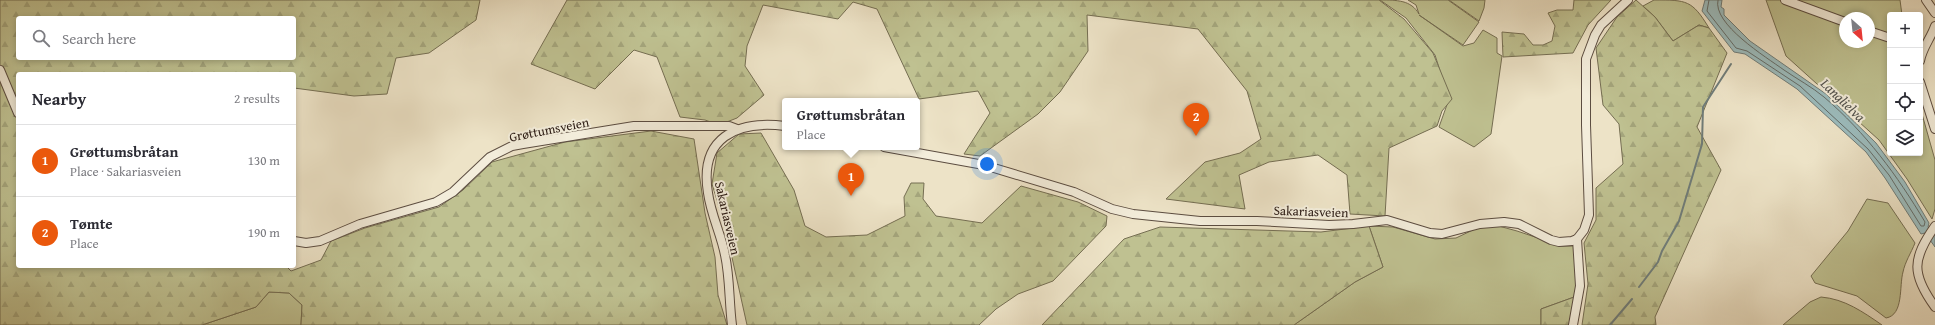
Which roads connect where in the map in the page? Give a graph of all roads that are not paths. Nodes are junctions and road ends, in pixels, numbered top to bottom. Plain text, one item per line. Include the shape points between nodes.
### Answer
1 (1628, 0) edge
2 (1785, 0) edge
3 (1926, 0) edge
4 (1935, 13) edge
5 (1839, 20) edge
6 (1935, 26) edge
7 (1875, 33) edge
8 (1887, 37) edge
9 (1923, 45) edge
10 (0, 70) edge
11 (1921, 84) edge
12 (16, 108) edge
13 (782, 126) edge
14 (737, 129) junction
15 (1935, 129) edge
16 (901, 150) edge
17 (1934, 228) edge
18 (1578, 239) junction
19 (296, 241) edge
20 (1935, 307) edge
21 (732, 325) edge
22 (1573, 325) edge

1 - 18 street via 1602,25 1586,59 1590,208 1587,226
2 - 5 street
3 - 4 street
6 - 9 street via 1932,36
7 - 8 street
10 - 12 street
11 - 15 street
13 - 14 street, Sakariasveien via 759,125
14 - 19 street, Grøttumsveien via 729,126 634,126 512,146 490,157 453,192 436,202 360,224 320,241
14 - 21 street, Sakariasveien via 722,139 714,150 707,173 708,194 728,271
16 - 18 street, Sakariasveien via 984,165 1074,192 1133,214 1200,221 1257,221 1329,226 1387,220 1442,234 1480,224 1504,222 1519,224 1555,242
17 - 20 street via 1919,251 1917,273 1925,293
18 - 22 street via 1580,286

